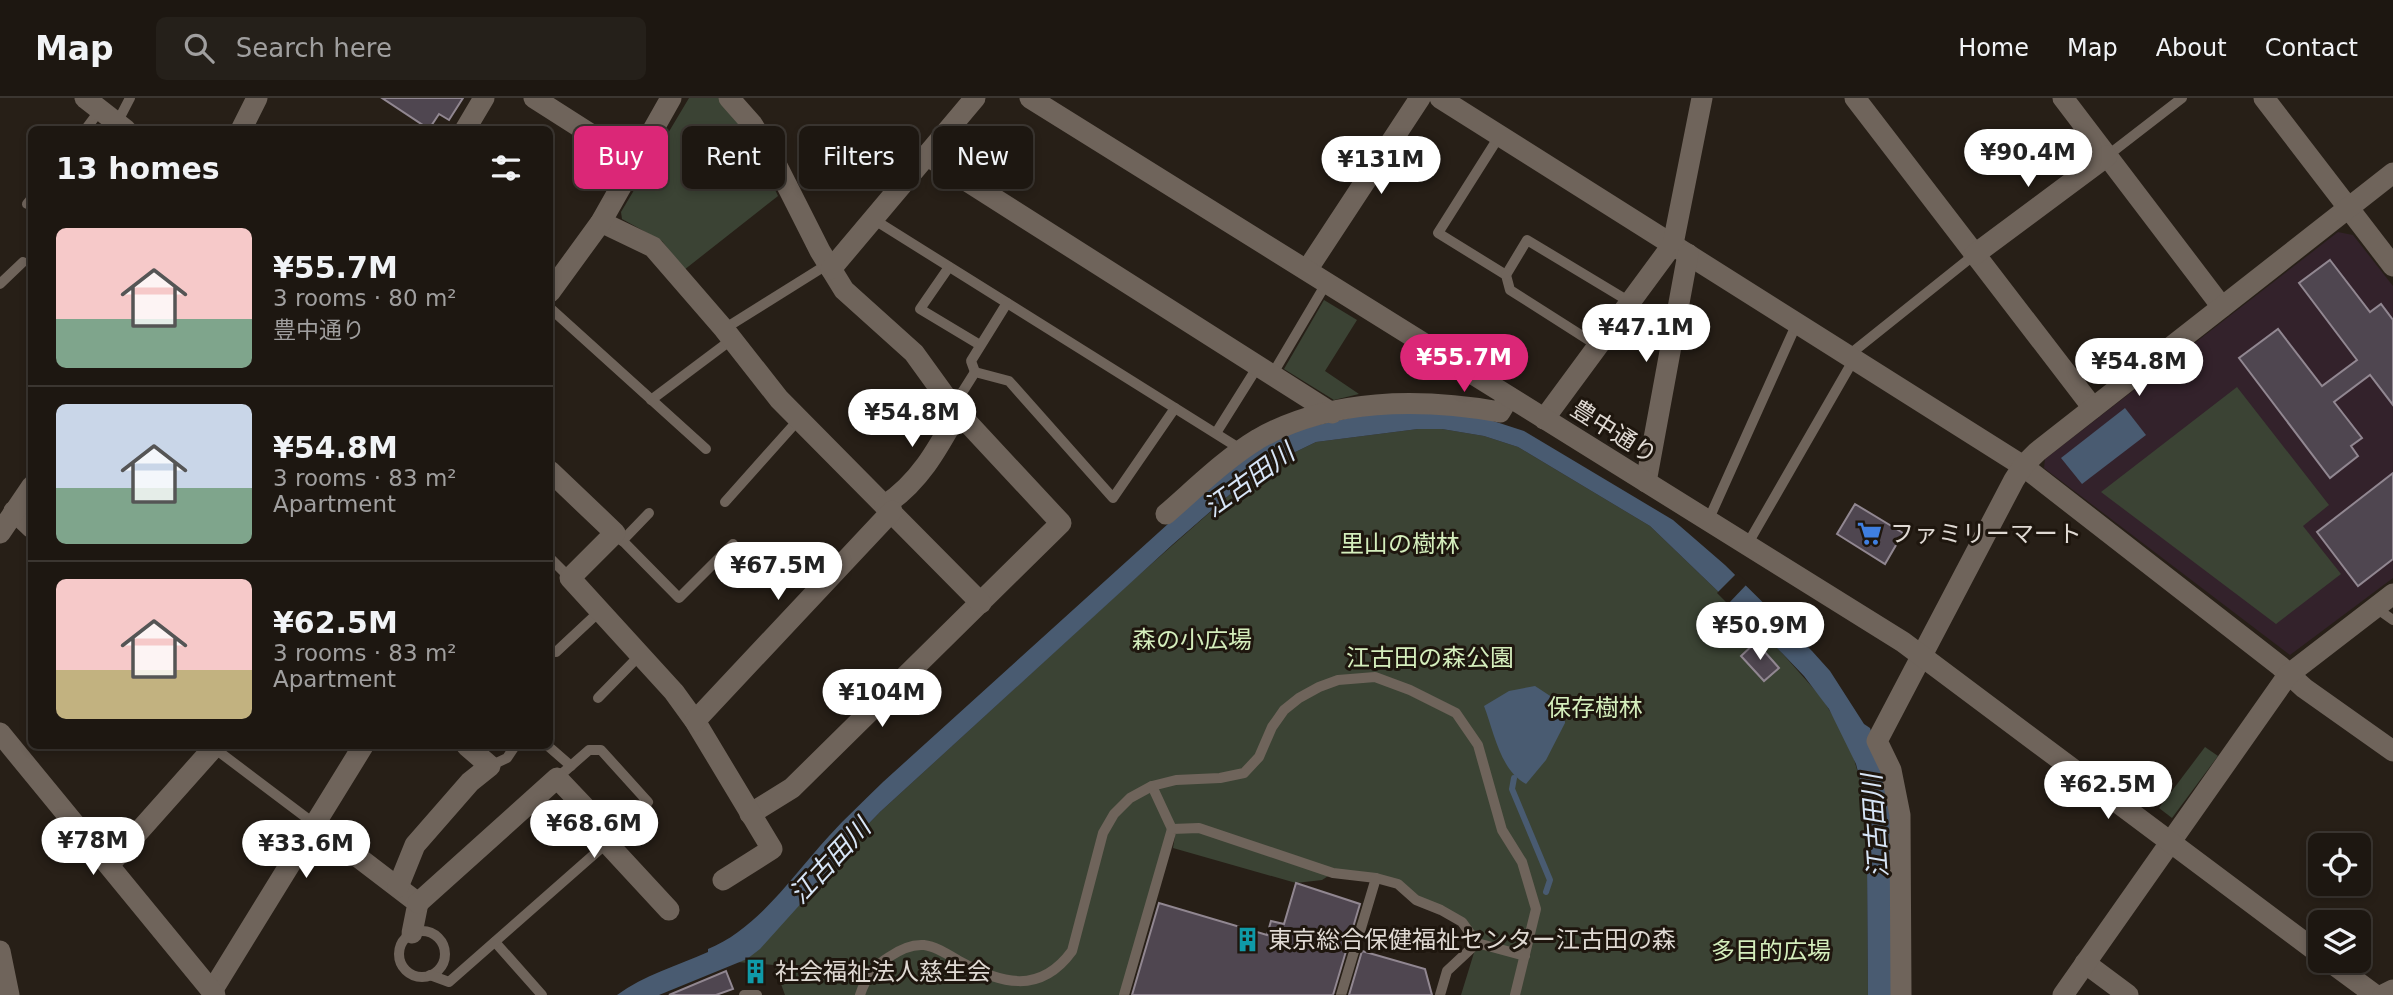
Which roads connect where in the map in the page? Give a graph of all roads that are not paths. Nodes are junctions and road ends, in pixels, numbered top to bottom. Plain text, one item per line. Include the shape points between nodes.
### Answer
1 (130, 98) edge
2 (257, 98) edge
3 (484, 98) edge
4 (534, 98) edge
5 (671, 98) edge
6 (729, 98) edge
7 (975, 98) edge
8 (1030, 98) edge
9 (1420, 98) edge
10 (1440, 98) edge
11 (1702, 98) edge
12 (1855, 98) edge
13 (2063, 98) edge
14 (2182, 98) edge
15 (2264, 98) edge
16 (107, 115) edge
17 (91, 126) edge
18 (243, 126) edge
19 (467, 126) edge
20 (578, 126) edge
21 (656, 126) edge
22 (1500, 135) junction
23 (926, 155) junction
24 (2107, 156) junction
25 (2393, 173) edge
26 (621, 189) edge
27 (2348, 208) junction
28 (873, 219) junction
29 (601, 222) junction
30 (1681, 249) junction
31 (1974, 255) junction
32 (23, 262) dead end
33 (830, 266) junction
34 (2393, 266) edge
35 (950, 267) junction
36 (1307, 271) junction
37 (1506, 275) junction
38 (1327, 282) junction
39 (0, 284) edge
40 (553, 288) edge
41 (1630, 302) junction
42 (1007, 303) junction
43 (2222, 307) junction
44 (553, 311) edge
45 (1797, 323) junction
46 (728, 335) junction
47 (980, 345) junction
48 (1598, 346) junction
49 (1852, 357) junction
50 (1265, 370) junction
51 (975, 372) junction
52 (1508, 397) junction
53 (651, 400) junction
54 (1175, 408) junction
55 (2093, 408) junction
56 (956, 410) junction
57 (1332, 413) junction
58 (800, 418) junction
59 (1544, 419) junction
60 (1216, 433) junction
61 (706, 449) dead end
62 (1242, 450) junction
63 (2023, 466) junction
64 (553, 474) edge
65 (1646, 482) junction
66 (28, 492) edge
67 (726, 502) dead end
68 (889, 508) junction
69 (14, 512) junction
70 (649, 513) dead end
71 (1166, 514) dead end
72 (1708, 521) junction
73 (28, 524) edge
74 (0, 533) edge
75 (618, 537) junction
76 (733, 544) dead end
77 (1747, 545) junction
78 (553, 561) edge
79 (570, 578) junction
80 (981, 603) junction
81 (2387, 607) edge
82 (600, 611) junction
83 (556, 652) dead end
84 (1921, 654) junction
85 (640, 655) junction
86 (2288, 675) junction
87 (598, 698) dead end
88 (695, 721) junction
89 (0, 733) edge
90 (210, 749) edge
91 (217, 749) edge
92 (361, 749) edge
93 (470, 749) edge
94 (513, 749) edge
95 (550, 749) edge
96 (2393, 751) edge
97 (490, 766) junction
98 (564, 772) junction
99 (1152, 786) junction
100 (750, 814) junction
101 (316, 825) junction
102 (1172, 829) junction
103 (610, 840) junction
104 (2170, 842) junction
105 (109, 864) junction
106 (1376, 878) junction
107 (723, 880) dead end
108 (398, 887) junction
109 (418, 903) junction
110 (668, 910) dead end
111 (412, 933) junction
112 (495, 942) junction
113 (1477, 943) junction
114 (2308, 945) edge
115 (0, 951) edge
116 (1525, 956) junction
117 (2085, 964) junction
118 (2345, 973) edge
119 (430, 975) junction
120 (2393, 990) edge
121 (213, 993) edge
122 (9, 995) edge
123 (542, 995) edge
124 (744, 995) edge
125 (757, 995) edge
126 (860, 995) edge
127 (1124, 995) edge
128 (1341, 995) edge
129 (1440, 995) edge
130 (1515, 995) edge
131 (1901, 995) edge
132 (2063, 995) edge
133 (2128, 995) edge
134 (2375, 995) edge
135 (2383, 995) edge

1 - 16 lane
2 - 18 street
3 - 19 street
4 - 20 street
5 - 21 street
6 - 33 street via 770,152
7 - 23 street
8 - 36 street, 豊中通り
9 - 36 street
10 - 22 street
11 - 30 street
12 - 31 street
13 - 24 street
14 - 24 lane
15 - 27 street
16 - 17 lane
22 - 30 street
22 - 37 lane via 1438,233
23 - 28 street
23 - 50 street
24 - 31 street
24 - 43 street
25 - 27 street
26 - 29 street
27 - 34 street
27 - 43 street
28 - 33 street
28 - 35 lane
29 - 40 street
29 - 46 street via 653,247
30 - 41 street
30 - 45 street
30 - 65 street
31 - 49 lane
31 - 55 street
32 - 39 lane
33 - 46 lane
33 - 56 street via 844,290 914,353
35 - 42 lane
35 - 47 lane via 920,309
36 - 38 street, 豊中通り
37 - 41 lane via 1527,240
37 - 48 lane via 1510,290
38 - 50 lane
38 - 52 street, 豊中通り
41 - 48 street
42 - 47 lane
42 - 54 lane
43 - 55 street
44 - 53 lane
45 - 49 street
45 - 72 lane
46 - 53 lane
46 - 58 street
47 - 51 lane via 971,361
48 - 59 street
49 - 63 street
49 - 77 lane
50 - 57 street
50 - 60 lane
51 - 54 lane via 1009,381 1113,498
51 - 56 lane
52 - 57 street via 1500,412 1405,403
52 - 59 street, 豊中通り
53 - 61 lane
54 - 60 lane
55 - 63 street
56 - 68 street via 923,471
56 - 80 street via 1061,523
57 - 62 street via 1275,431
58 - 67 lane
58 - 68 street
59 - 65 street, 豊中通り
60 - 62 lane
62 - 71 street
63 - 84 street
63 - 86 street
64 - 75 street
65 - 72 street, 豊中通り
66 - 69 street
68 - 80 street
68 - 88 street
69 - 73 street
69 - 74 street
70 - 75 lane
72 - 77 street, 豊中通り
75 - 76 lane via 679,598
75 - 79 street
77 - 84 street, 豊中通り
78 - 79 lane
79 - 82 street
80 - 100 street via 792,788
81 - 86 street
82 - 83 lane
82 - 85 street
84 - 104 street, 豊中通り
84 - 131 street via 1877,741 1891,770 1900,815
85 - 87 lane
85 - 88 street
86 - 96 street
86 - 104 street
88 - 100 street
89 - 105 street
90 - 105 street
91 - 101 lane
92 - 101 street
93 - 97 street
94 - 97 lane via 507,758
95 - 98 lane
97 - 108 street via 415,845
98 - 103 street
98 - 103 lane via 589,750 601,750 648,802
98 - 109 street
99 - 102 lane
99 - 116 lane via 1244,773 1259,757 1284,710 1319,687 1338,680 1375,677 1410,690 1456,713 1478,746 1502,830 1522,862 1536,909
99 - 126 lane via 1130,798 1103,833 1072,951 1054,972 1014,983 983,974 926,945 910,946 873,970
100 - 107 street via 772,849
101 - 108 street
101 - 121 street
102 - 106 lane via 1199,828 1333,873
102 - 127 lane
103 - 110 street
103 - 112 lane
104 - 114 street, 豊中通り
104 - 117 street
105 - 121 street
106 - 113 lane via 1398,884 1416,900 1462,922
106 - 128 lane
108 - 109 street
109 - 111 street
111 - 119 lane via 399,951 403,966 415,976
111 - 119 lane via 426,931 443,945 444,959
112 - 119 lane via 449,982
112 - 123 lane
113 - 116 lane
113 - 129 lane via 1447,971
115 - 122 street
116 - 130 lane
117 - 132 street
117 - 133 street
118 - 134 street
120 - 135 street
124 - 125 lane

